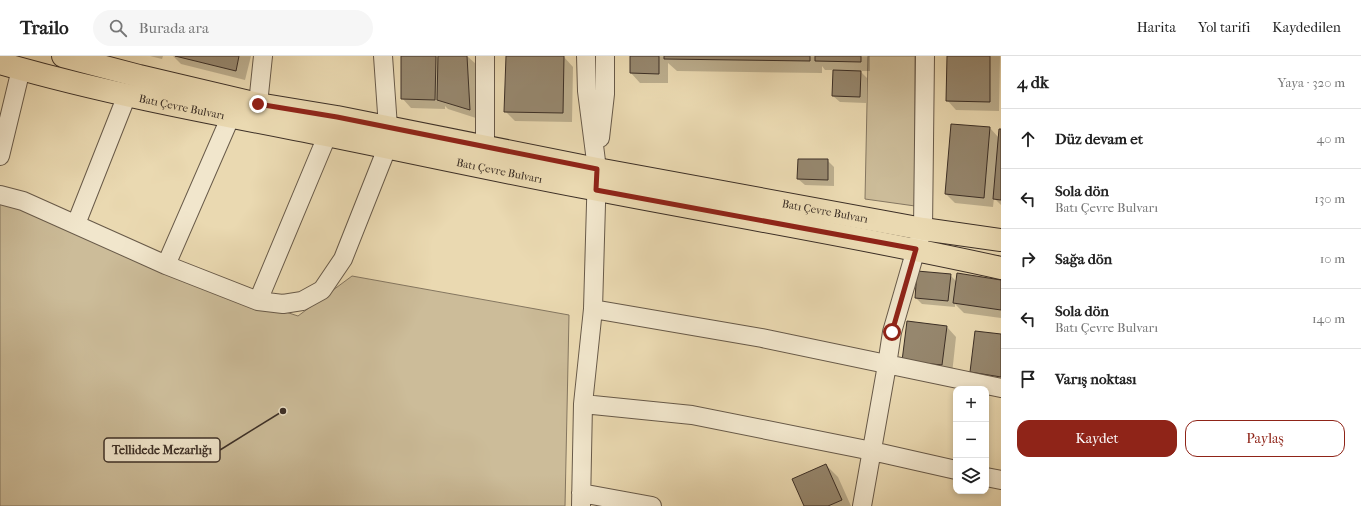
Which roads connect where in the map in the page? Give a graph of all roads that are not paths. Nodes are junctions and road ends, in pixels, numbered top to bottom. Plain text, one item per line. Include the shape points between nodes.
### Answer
1 (62, 56) edge
2 (262, 56) edge
3 (383, 56) edge
4 (486, 56) edge
5 (586, 56) edge
6 (605, 56) edge
7 (925, 56) edge
8 (0, 63) edge
9 (21, 69) junction
10 (127, 95) junction
11 (258, 104) junction
12 (230, 118) junction
13 (327, 136) junction
14 (388, 138) junction
15 (485, 146) junction
16 (0, 156) edge
17 (597, 179) junction
18 (0, 195) edge
19 (76, 224) junction
20 (919, 239) junction
21 (1001, 240) edge
22 (166, 265) junction
23 (1001, 268) edge
24 (258, 301) junction
25 (594, 309) junction
26 (888, 365) junction
27 (1001, 388) edge
28 (583, 404) junction
29 (872, 451) junction
30 (953, 469) edge
31 (989, 478) edge
32 (1001, 480) edge
33 (581, 499) edge
34 (652, 506) edge
35 (862, 506) edge

1 - 11 main road, Batı Çevre Bulvarı
2 - 11 street
3 - 14 street
4 - 15 street
5 - 17 street via 587,91
6 - 17 street via 605,94
7 - 20 street
8 - 9 main road, Batı Çevre Bulvarı
9 - 10 main road, Batı Çevre Bulvarı
9 - 16 street
10 - 12 main road, Batı Çevre Bulvarı
10 - 19 street
11 - 12 street
11 - 14 main road, Batı Çevre Bulvarı via 337,117
12 - 13 main road, Batı Çevre Bulvarı
12 - 22 street
13 - 14 main road, Batı Çevre Bulvarı
13 - 24 street
14 - 15 main road, Batı Çevre Bulvarı
14 - 17 main road, Batı Çevre Bulvarı
14 - 24 street via 343,259 322,290 302,301 283,304
15 - 17 main road, Batı Çevre Bulvarı
17 - 20 main road, Batı Çevre Bulvarı
17 - 25 street
18 - 19 street via 23,201
19 - 22 street
20 - 21 main road, Batı Çevre Bulvarı
20 - 23 main road, Batı Çevre Bulvarı
20 - 26 street via 892,332
22 - 24 street
25 - 26 street via 762,338
25 - 28 street
26 - 27 street
26 - 29 street
28 - 29 street via 692,415
28 - 33 street
29 - 30 street
29 - 35 street
31 - 32 street
33 - 34 street

